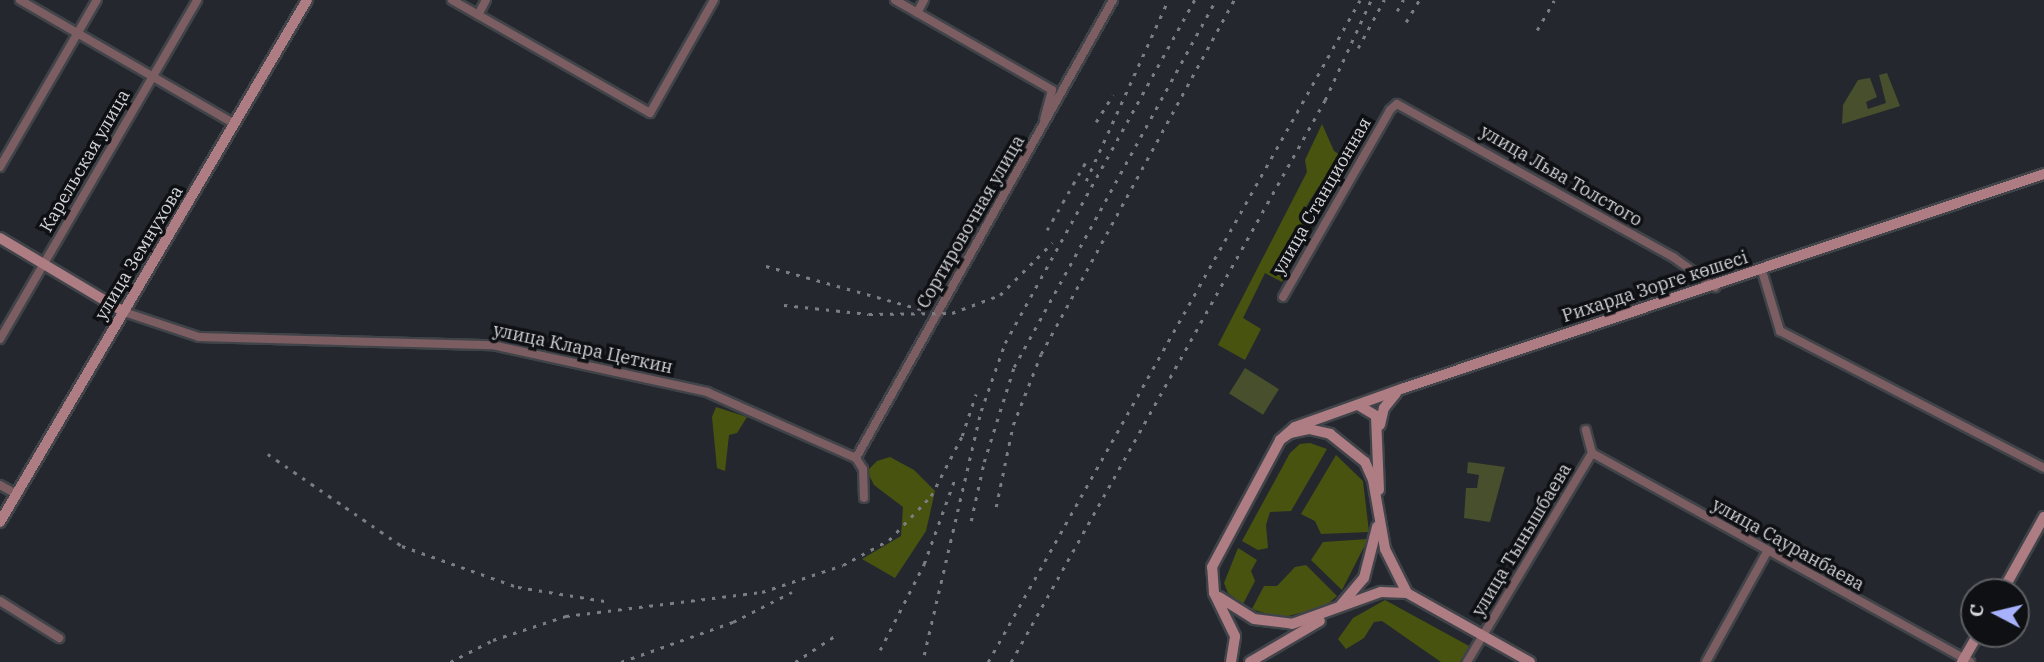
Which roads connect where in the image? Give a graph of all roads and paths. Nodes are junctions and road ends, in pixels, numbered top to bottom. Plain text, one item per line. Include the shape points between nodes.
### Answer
1 (20, 0) edge
2 (97, 0) edge
3 (197, 0) edge
4 (307, 0) edge
5 (452, 0) edge
6 (486, 0) edge
7 (713, 0) edge
8 (895, 0) edge
9 (924, 0) edge
10 (1113, 0) edge
11 (917, 12) junction
12 (478, 15) junction
13 (78, 34) junction
14 (153, 74) junction
15 (1390, 110) joint
16 (236, 124) junction
17 (1041, 131) junction
18 (0, 167) edge
19 (2044, 174) edge
20 (0, 238) edge
21 (44, 264) junction
22 (1762, 271) junction
23 (1715, 287) junction
24 (1283, 297) dead end
25 (124, 312) junction
26 (0, 339) edge
27 (1404, 388) junction
28 (1356, 405) junction
29 (1586, 430) dead end
30 (1378, 439) junction
31 (1280, 440) junction
32 (1592, 453) junction
33 (856, 458) junction
34 (2044, 468) edge
35 (0, 485) edge
36 (16, 494) junction
37 (864, 498) dead end
38 (2044, 517) edge
39 (1378, 519) junction
40 (0, 522) edge
41 (1767, 552) junction
42 (2010, 578) edge
43 (1214, 593) junction
44 (1407, 593) junction
45 (0, 601) edge
46 (1333, 612) junction
47 (1484, 635) junction
48 (59, 638) dead end
49 (1966, 661) edge
50 (1231, 662) edge
51 (1250, 662) edge
52 (1467, 662) edge
53 (1530, 662) edge
54 (1706, 662) edge

1 - 13 street
2 - 13 street
3 - 14 street, Карельская улица
4 - 16 main road, улица Земнухова
5 - 12 street
6 - 12 street
7 - 12 street via 650,113
8 - 11 street
9 - 11 street
10 - 17 street, Сортировочная улица
11 - 17 street via 1052,90
13 - 14 street
13 - 18 street
14 - 16 street
14 - 21 street, Карельская улица
15 - 23 street, улица Льва Толстого via 1406,104 1673,257
15 - 24 street, улица Станционная
16 - 25 main road, улица Земнухова
17 - 33 street, Сортировочная улица
19 - 22 main road, Рихарда Зорге көшесі
20 - 21 main road
21 - 25 main road
21 - 26 street, Карельская улица
22 - 23 main road, Рихарда Зорге көшесі
22 - 34 street via 1780,331
23 - 27 main road, Рихарда Зорге көшесі
25 - 33 street, улица Клара Цеткин via 199,337 460,342 564,358 707,392
25 - 36 main road, улица Земнухова
27 - 28 main road, Рихарда Зорге көшесі
27 - 30 main road via 1384,408
28 - 30 main road via 1373,411
28 - 31 main road, Рихарда Зорге көшесі via 1295,427
29 - 32 street, улица Тынышбаева
30 - 39 main road
31 - 39 main road via 1309,429 1348,445 1370,470
31 - 43 main road via 1215,557
32 - 41 street, улица Сауранбаева
32 - 47 street, улица Тынышбаева
33 - 37 street via 863,468
35 - 36 street
36 - 40 main road, улица Земнухова
38 - 42 main road
39 - 44 main road via 1390,566
39 - 46 main road via 1364,578
41 - 49 street, улица Сауранбаева
41 - 54 street
43 - 46 main road via 1240,614 1264,622 1292,624
43 - 50 main road via 1236,636
44 - 46 main road via 1381,592
44 - 47 main road
45 - 48 street
46 - 51 main road
47 - 52 street, улица Тынышбаева
47 - 53 main road

